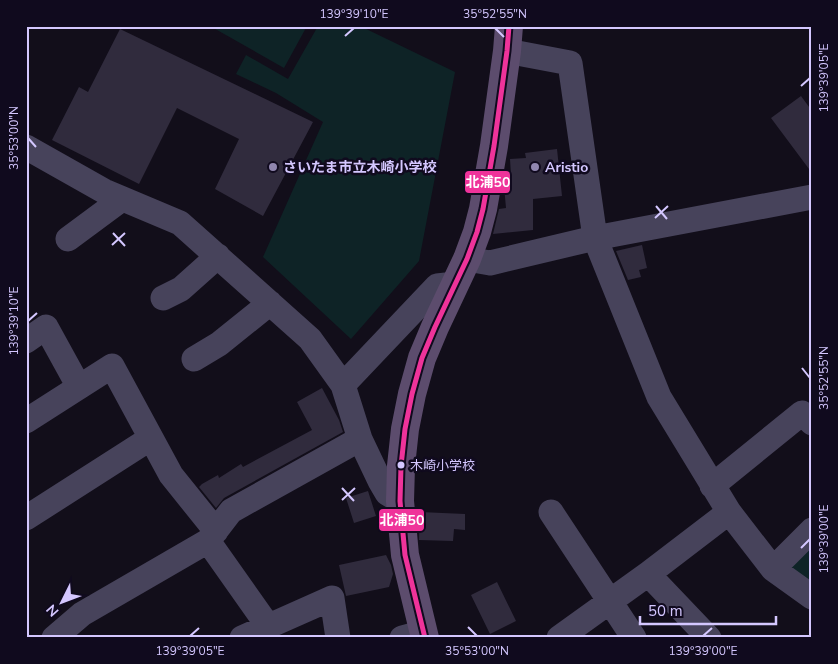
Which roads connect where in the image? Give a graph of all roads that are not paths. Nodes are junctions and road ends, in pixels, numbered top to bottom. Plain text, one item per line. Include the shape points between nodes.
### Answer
1 (508, 39) edge
2 (26, 147) edge
3 (812, 197) edge
4 (122, 199) junction
5 (595, 238) junction
6 (68, 239) dead end
7 (218, 256) junction
8 (467, 259) junction
9 (455, 284) junction
10 (162, 298) dead end
11 (270, 303) junction
12 (26, 341) edge
13 (194, 359) dead end
14 (343, 386) junction
15 (79, 387) junction
16 (26, 421) edge
17 (812, 423) edge
18 (151, 438) junction
19 (360, 440) junction
20 (712, 486) junction
21 (400, 501) junction
22 (550, 512) dead end
23 (729, 512) junction
24 (26, 518) edge
25 (812, 530) edge
26 (212, 536) junction
27 (773, 569) junction
28 (648, 574) junction
29 (812, 597) edge
30 (610, 602) junction
31 (268, 626) junction
32 (417, 636) edge
33 (54, 638) edge
34 (242, 638) edge
35 (338, 638) edge
36 (559, 638) edge
37 (634, 638) edge
38 (709, 638) edge

1 - 5 street via 570,64
1 - 8 main road via 483,209
2 - 4 street
3 - 5 street
4 - 6 street
4 - 7 street via 180,223
5 - 8 street via 490,264
5 - 20 street via 659,397
7 - 10 street via 181,289
7 - 11 street
8 - 9 main road
9 - 14 street via 437,286
9 - 21 main road via 422,358 412,394 404,438
11 - 13 street via 219,344
11 - 14 street via 310,339
12 - 15 street via 46,327
14 - 19 street
15 - 16 street
15 - 18 street via 112,366
17 - 20 street via 802,413
18 - 24 street
18 - 26 street via 171,475
19 - 21 street via 387,493
19 - 26 street via 231,511
20 - 23 street
21 - 32 main road
22 - 30 street
23 - 27 street
23 - 28 street
25 - 27 street
26 - 31 street
26 - 33 street via 82,614
27 - 29 street
28 - 30 street
28 - 38 street
30 - 36 street
30 - 37 street
31 - 34 street
31 - 35 street via 332,598

